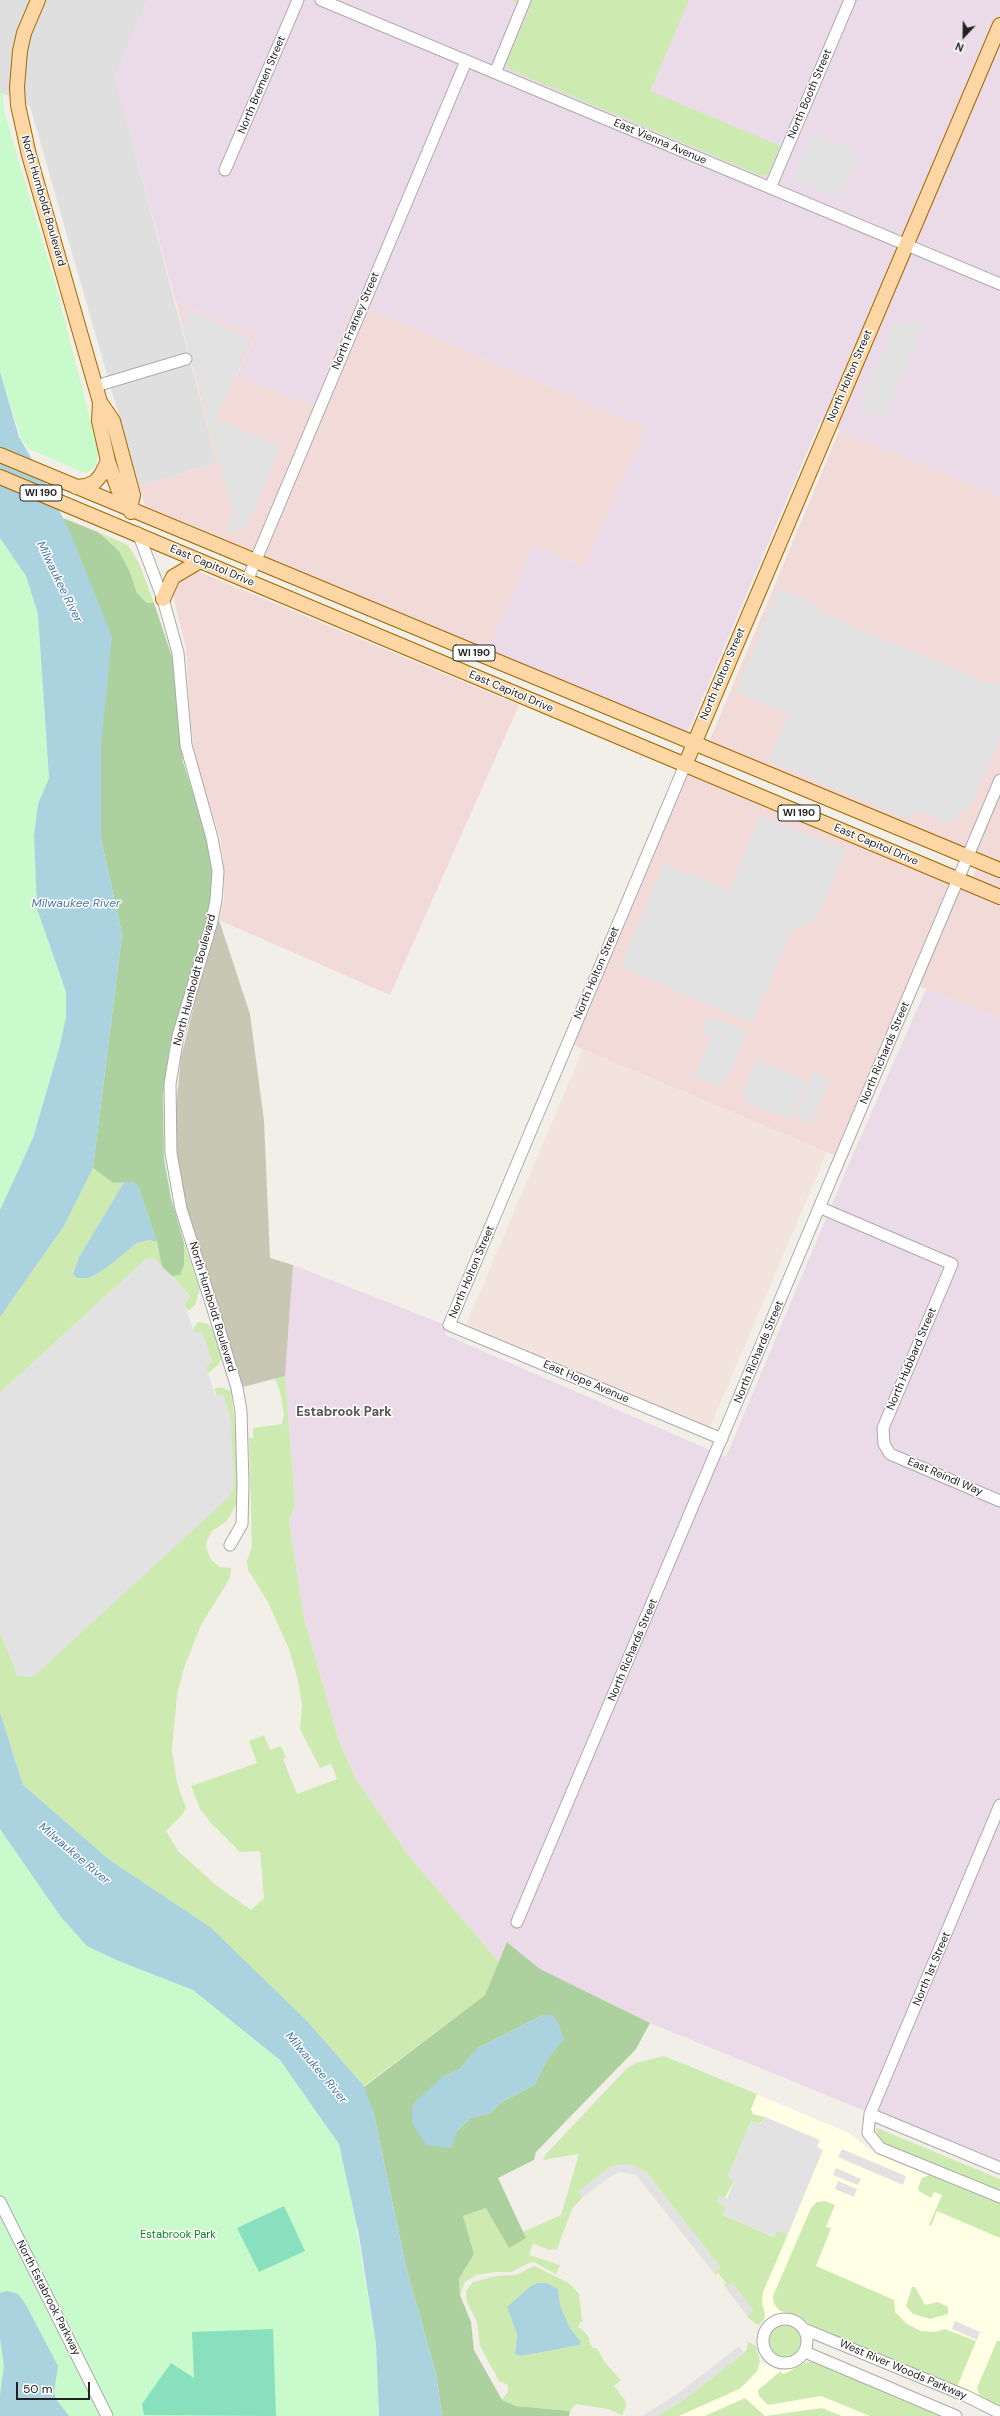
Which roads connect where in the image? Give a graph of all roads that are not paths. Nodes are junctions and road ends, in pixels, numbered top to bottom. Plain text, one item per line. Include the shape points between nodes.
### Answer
1 (38, 0) edge
2 (298, 0) edge
3 (320, 0) edge
4 (526, 0) edge
5 (850, 0) edge
6 (1000, 25) edge
7 (466, 61) junction
8 (494, 73) junction
9 (226, 170) dead end
10 (770, 188) junction
11 (906, 245) junction
12 (1000, 284) edge
13 (186, 359) dead end
14 (96, 386) junction
15 (100, 402) junction
16 (0, 455) edge
17 (108, 461) junction
18 (0, 477) edge
19 (76, 487) junction
20 (130, 509) junction
21 (138, 533) junction
22 (200, 561) junction
23 (255, 562) junction
24 (247, 581) junction
25 (163, 599) junction
26 (694, 744) junction
27 (685, 765) junction
28 (1000, 780) edge
29 (968, 857) junction
30 (1000, 870) edge
31 (958, 880) junction
32 (1000, 897) edge
33 (820, 1208) junction
34 (449, 1325) joint
35 (722, 1439) junction
36 (890, 1454) joint
37 (1000, 1500) edge
38 (230, 1545) dead end
39 (1000, 1806) edge
40 (517, 1922) dead end
41 (870, 2114) junction
42 (1000, 2168) edge
43 (1000, 2197) edge
44 (0, 2202) edge
45 (804, 2329) junction
46 (805, 2352) junction
47 (1000, 2413) edge
48 (107, 2416) edge
49 (956, 2416) edge

1 - 14 main road, North Humboldt Boulevard via 20,50 16,87 18,105 29,155
2 - 9 street, North Bremen Street
3 - 7 street, East Vienna Avenue
4 - 8 street
5 - 10 street, North Booth Street
6 - 11 main road, North Holton Street
7 - 8 street, East Vienna Avenue
7 - 23 street, North Fratney Street
8 - 10 street, East Vienna Avenue
10 - 11 street, East Vienna Avenue
11 - 12 street, East Vienna Avenue
11 - 26 main road, North Holton Street
13 - 14 street
14 - 15 main road, North Humboldt Boulevard
15 - 17 main road, North Humboldt Boulevard via 99,421
15 - 20 main road, North Humboldt Boulevard via 113,421 132,495
16 - 19 main road, East Capitol Drive / WI 190
17 - 19 main road via 94,482
17 - 20 main road, North Humboldt Boulevard via 118,489
18 - 21 main road, East Capitol Drive / WI 190
19 - 20 main road, East Capitol Drive / WI 190
20 - 21 main road, North Humboldt Boulevard
20 - 23 main road, East Capitol Drive / WI 190
21 - 22 main road, East Capitol Drive / WI 190
21 - 25 street, North Humboldt Boulevard
22 - 24 main road, East Capitol Drive / WI 190
22 - 25 main road via 173,577
23 - 24 street, North Fratney Street
23 - 26 main road, East Capitol Drive / WI 190
24 - 27 main road, East Capitol Drive / WI 190
25 - 38 street, North Humboldt Boulevard via 178,653 189,761 212,838 218,871 211,925 178,1036 170,1084 171,1153 181,1209 237,1388 241,1411 244,1484 242,1524
26 - 27 main road, North Holton Street
26 - 29 main road, East Capitol Drive / WI 190
27 - 31 main road, East Capitol Drive / WI 190
27 - 34 street, North Holton Street
28 - 29 street, North Richards Street
29 - 30 main road, East Capitol Drive / WI 190
29 - 31 street, North Richards Street
31 - 32 main road, East Capitol Drive / WI 190
31 - 33 street, North Richards Street
33 - 35 street, North Richards Street
33 - 36 street, North Hubbard Street via 952,1264 883,1428 884,1444
34 - 35 street, East Hope Avenue
35 - 40 street, North Richards Street
36 - 37 street, East Reindl Way
39 - 41 street, North 1st Street
41 - 42 street
41 - 43 street, North 1st Street via 868,2133 880,2148
44 - 48 street, North Estabrook Parkway
45 - 46 street via 807,2339
45 - 46 street, West River Woods Parkway via 790,2319 776,2321 766,2330 763,2342 767,2355 779,2363 794,2362
45 - 47 street, West River Woods Parkway via 966,2396
46 - 49 street, West River Woods Parkway

